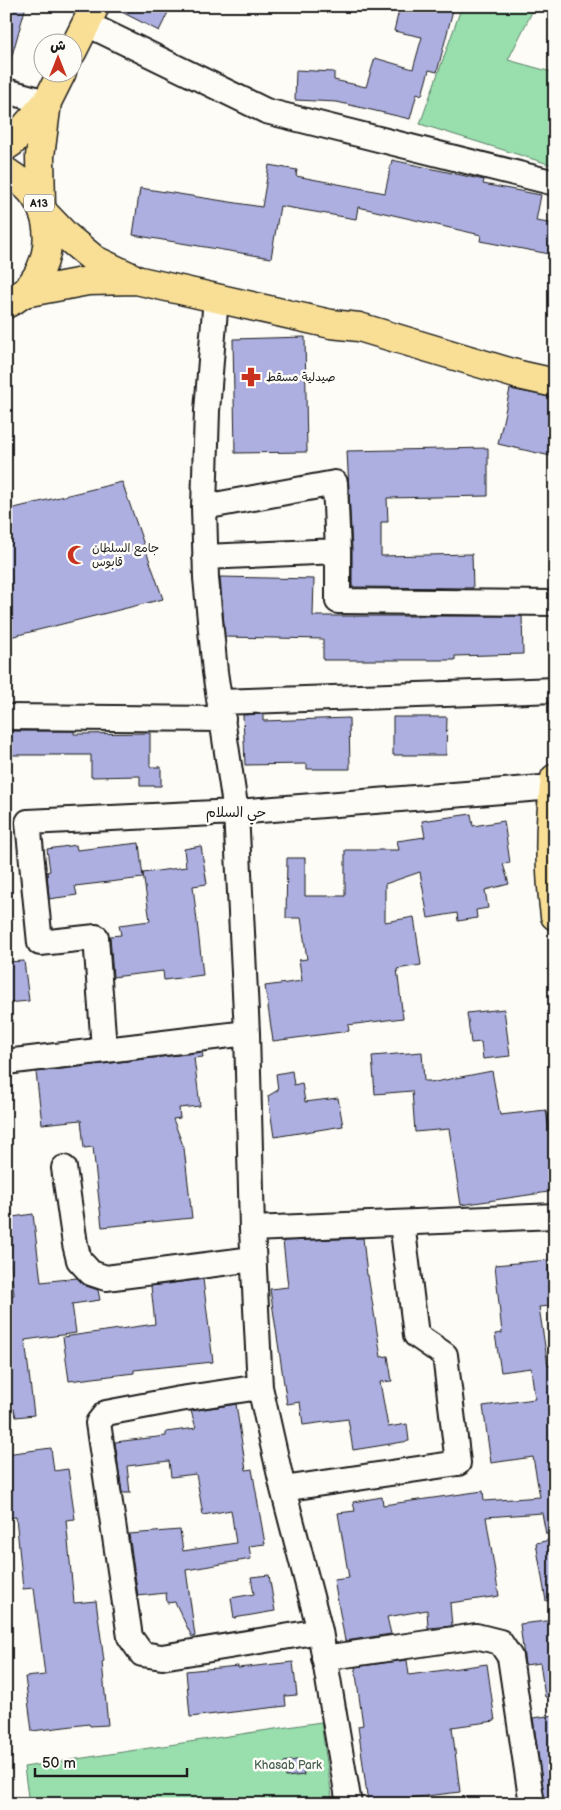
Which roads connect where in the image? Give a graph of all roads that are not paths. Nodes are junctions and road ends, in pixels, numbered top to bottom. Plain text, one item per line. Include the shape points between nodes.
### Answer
1 (91, 15) edge
2 (82, 33) edge
3 (57, 82) edge
4 (6, 90) edge
5 (47, 102) junction
6 (6, 146) edge
7 (6, 172) edge
8 (555, 183) edge
9 (42, 209) junction
10 (136, 280) junction
11 (216, 297) junction
12 (15, 298) edge
13 (555, 382) edge
14 (204, 507) junction
15 (338, 551) junction
16 (205, 558) junction
17 (555, 602) edge
18 (555, 690) edge
19 (222, 710) junction
20 (6, 717) edge
21 (554, 782) edge
22 (236, 812) junction
23 (555, 916) edge
24 (247, 1033) junction
25 (104, 1050) junction
26 (6, 1062) edge
27 (64, 1168) dead end
28 (555, 1216) edge
29 (402, 1223) junction
30 (252, 1229) junction
31 (253, 1259) junction
32 (260, 1387) junction
33 (283, 1488) junction
34 (320, 1631) junction
35 (324, 1658) junction
36 (349, 1804) edge
37 (532, 1804) edge

1 - 2 main road
1 - 8 street via 266,111
3 - 5 main road
4 - 5 street
5 - 6 main road
5 - 9 main road via 40,156
7 - 9 main road, A13 via 32,192
9 - 10 main road via 66,236 95,260
9 - 12 main road, A13 via 48,229 48,247 43,264 35,280
10 - 11 main road
10 - 12 main road via 88,281
11 - 13 main road via 331,324 359,327 519,375
11 - 14 street
14 - 15 street via 335,483
14 - 16 street
15 - 16 street
15 - 17 street via 338,601
16 - 19 street via 214,664
18 - 19 street
19 - 20 street
19 - 22 street
21 - 22 street
21 - 23 main road via 551,845
22 - 24 street
22 - 25 street via 28,822 40,943 96,937
24 - 25 street
24 - 30 street
25 - 26 street
27 - 31 street via 75,1244 79,1260 90,1272 106,1278
28 - 29 street
29 - 30 street
29 - 33 street via 416,1335 445,1355 458,1463
30 - 31 street
31 - 32 street
32 - 33 street
32 - 34 street via 106,1413 98,1423 130,1637 142,1654 162,1657
33 - 34 street
34 - 35 street
35 - 36 street
35 - 37 street via 476,1636 500,1642 510,1657

